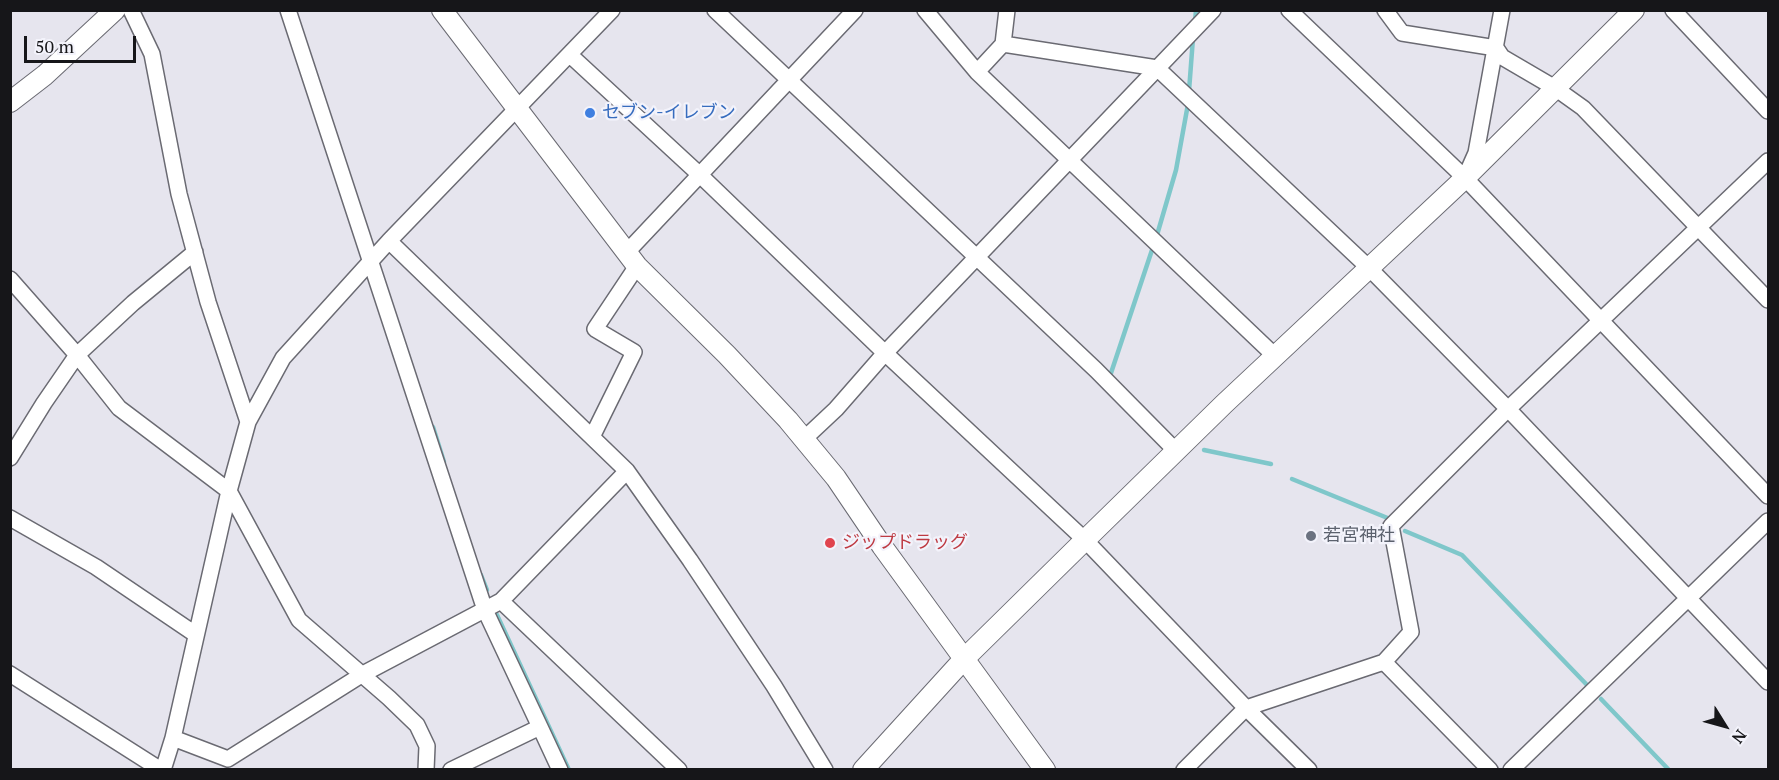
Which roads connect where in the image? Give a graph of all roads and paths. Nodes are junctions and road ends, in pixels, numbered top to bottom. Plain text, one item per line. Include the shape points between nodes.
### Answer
1 (115, 10) edge
2 (131, 10) edge
3 (288, 10) edge
4 (442, 10) edge
5 (612, 10) edge
6 (715, 10) edge
7 (855, 10) edge
8 (925, 10) edge
9 (1006, 10) edge
10 (1213, 10) edge
11 (1289, 10) edge
12 (1502, 10) edge
13 (1634, 10) edge
14 (1673, 10) edge
15 (1387, 12) edge
16 (1003, 44) junction
17 (1496, 48) junction
18 (570, 55) junction
19 (1157, 68) junction
20 (977, 72) junction
21 (789, 81) junction
22 (1555, 88) junction
23 (10, 102) edge
24 (516, 110) junction
25 (1768, 111) edge
26 (1069, 160) junction
27 (1768, 161) edge
28 (700, 175) junction
29 (1465, 178) junction
30 (1698, 227) junction
31 (389, 241) junction
32 (195, 252) junction
33 (976, 257) junction
34 (632, 259) junction
35 (371, 262) junction
36 (1369, 268) junction
37 (10, 279) edge
38 (1768, 300) edge
39 (1602, 320) junction
40 (885, 353) junction
41 (77, 355) junction
42 (1276, 357) junction
43 (1508, 409) junction
44 (248, 422) junction
45 (592, 437) junction
46 (804, 439) junction
47 (1176, 451) junction
48 (10, 458) edge
49 (627, 471) junction
50 (229, 491) junction
51 (1768, 496) edge
52 (10, 518) edge
53 (1768, 521) edge
54 (1085, 540) junction
55 (1688, 598) junction
56 (501, 600) junction
57 (485, 610) junction
58 (195, 634) junction
59 (964, 659) junction
60 (1384, 662) junction
61 (10, 675) edge
62 (363, 675) junction
63 (1768, 682) edge
64 (1246, 708) junction
65 (540, 727) junction
66 (173, 738) junction
67 (162, 770) edge
68 (426, 770) edge
69 (450, 770) edge
70 (560, 770) edge
71 (679, 770) edge
72 (825, 770) edge
73 (862, 770) edge
74 (1045, 770) edge
75 (1184, 770) edge
76 (1309, 770) edge
77 (1490, 770) edge
78 (1511, 770) edge

1 - 23 street
2 - 32 street via 152,54 179,194
3 - 35 street
4 - 24 street
5 - 18 street
6 - 21 street
7 - 21 street
8 - 20 street
9 - 16 street
10 - 19 street
11 - 29 street
12 - 17 street
13 - 22 street
14 - 25 street
15 - 17 street via 1402,33
16 - 19 street
16 - 20 street
17 - 22 street via 1502,57
17 - 29 street via 1476,153
18 - 24 street
18 - 28 street
19 - 26 street
19 - 36 street
20 - 26 street
21 - 28 street
21 - 33 street
22 - 29 street
22 - 30 street via 1583,108
24 - 31 street
24 - 34 street
26 - 33 street
26 - 42 street
27 - 30 street
28 - 34 street
28 - 40 street
29 - 36 street
29 - 39 street
30 - 38 street
30 - 39 street
31 - 35 street
31 - 45 street
32 - 41 street via 132,303
32 - 44 street
33 - 40 street
33 - 47 street
34 - 45 street via 595,329 634,352
34 - 46 street
35 - 44 street via 283,358
35 - 57 street
36 - 42 street
36 - 43 street
37 - 41 street
39 - 43 street
39 - 51 street
40 - 46 street
40 - 54 street
41 - 48 street
41 - 50 street via 119,408
42 - 47 street
43 - 55 street
43 - 60 street via 1391,526 1411,632
44 - 50 street
45 - 49 street
46 - 59 street
47 - 54 street
49 - 56 street
49 - 72 street via 774,686
50 - 58 street
50 - 62 street via 299,620
52 - 58 street via 96,567
53 - 55 street
54 - 59 street
54 - 64 street
55 - 63 street
55 - 78 street
56 - 57 street
56 - 71 street
57 - 62 street
57 - 65 street
58 - 66 street
59 - 73 street
59 - 74 street
60 - 64 street
60 - 77 street
61 - 67 street
62 - 66 street via 228,759
62 - 68 street via 417,725 426,746
64 - 75 street
64 - 76 street
65 - 69 street
65 - 70 street
66 - 67 street

